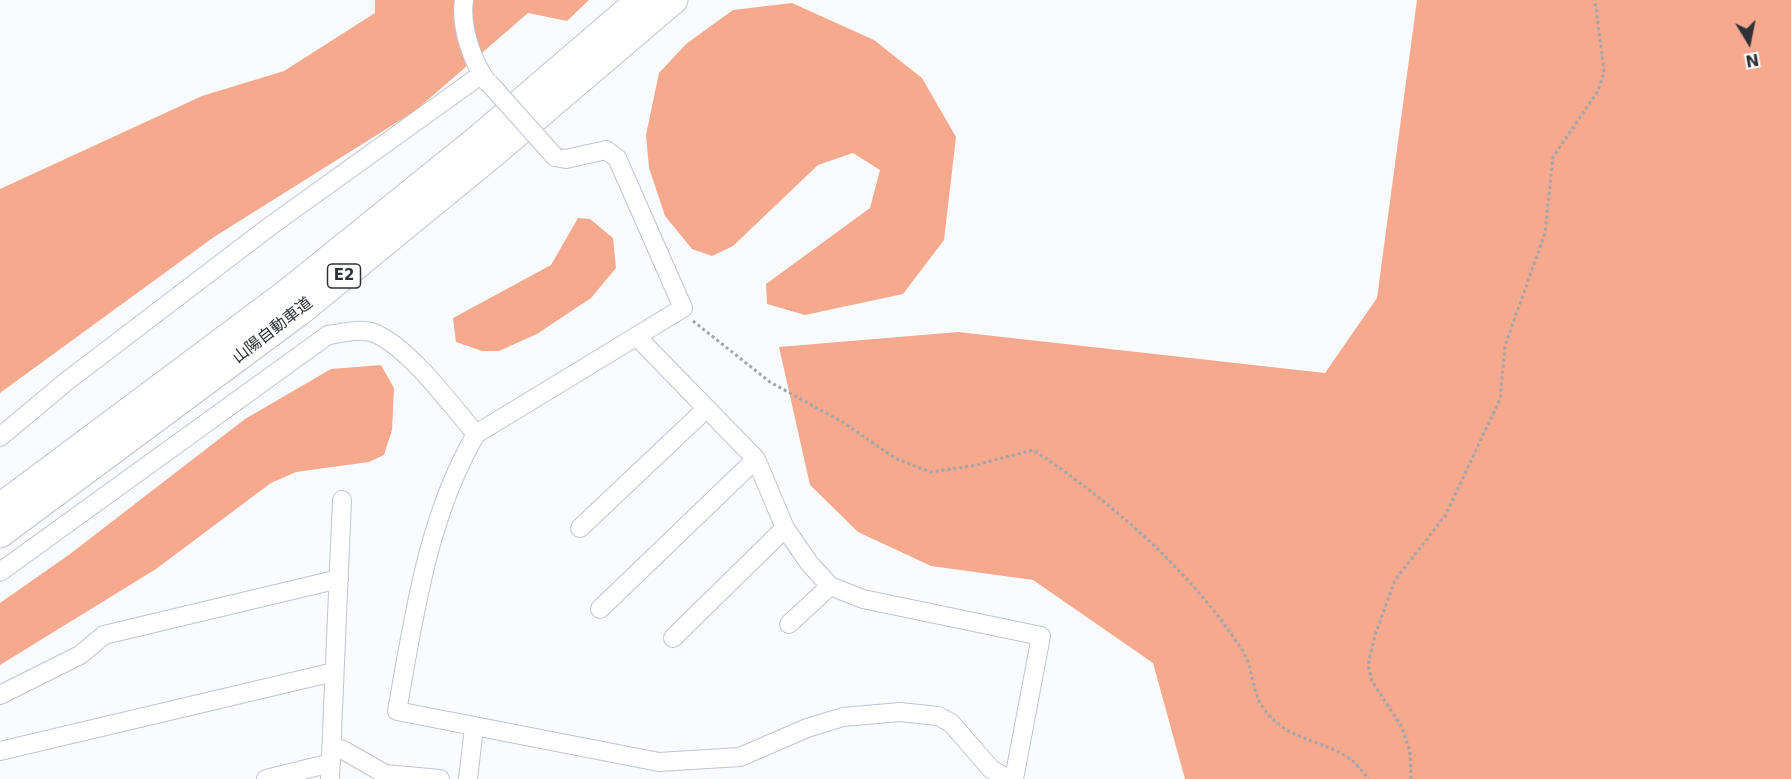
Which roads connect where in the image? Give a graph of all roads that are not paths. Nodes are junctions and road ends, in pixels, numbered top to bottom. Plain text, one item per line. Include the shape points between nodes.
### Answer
1 (464, 0) edge
2 (640, 0) edge
3 (674, 0) edge
4 (485, 79) junction
5 (638, 338) junction
6 (706, 409) junction
7 (476, 434) junction
8 (0, 437) edge
9 (756, 459) junction
10 (342, 500) dead end
11 (0, 507) edge
12 (580, 528) dead end
13 (785, 528) junction
14 (0, 534) edge
15 (0, 572) edge
16 (339, 579) junction
17 (830, 586) junction
18 (600, 609) dead end
19 (789, 624) dead end
20 (673, 638) dead end
21 (334, 672) junction
22 (0, 696) edge
23 (474, 728) junction
24 (0, 751) edge
25 (331, 763) edge
26 (266, 779) edge
27 (440, 779) edge
28 (468, 779) edge
29 (1008, 779) edge
30 (1014, 779) edge

1 - 4 street via 467,36
2 - 11 highway, 山陽自動車道 / E2 via 479,138 288,292
3 - 14 highway, 山陽自動車道 / E2 via 302,310
4 - 5 street, bridge via 555,157 566,159 606,150 617,158 684,308
4 - 8 street via 269,227
5 - 6 street
5 - 7 street
6 - 9 street
6 - 12 street
7 - 15 street via 395,345 372,332 328,335
7 - 23 street via 425,561 397,711
9 - 13 street
9 - 18 street
10 - 16 street
13 - 17 street
13 - 20 street
16 - 21 street
16 - 22 street via 104,635 80,655
17 - 19 street
17 - 30 street via 863,599 1041,636
21 - 24 street
21 - 25 street
23 - 28 street
23 - 29 street via 658,762 740,757 843,717 900,712 938,716 951,723 991,769
25 - 26 street
25 - 27 street via 343,750 385,774

